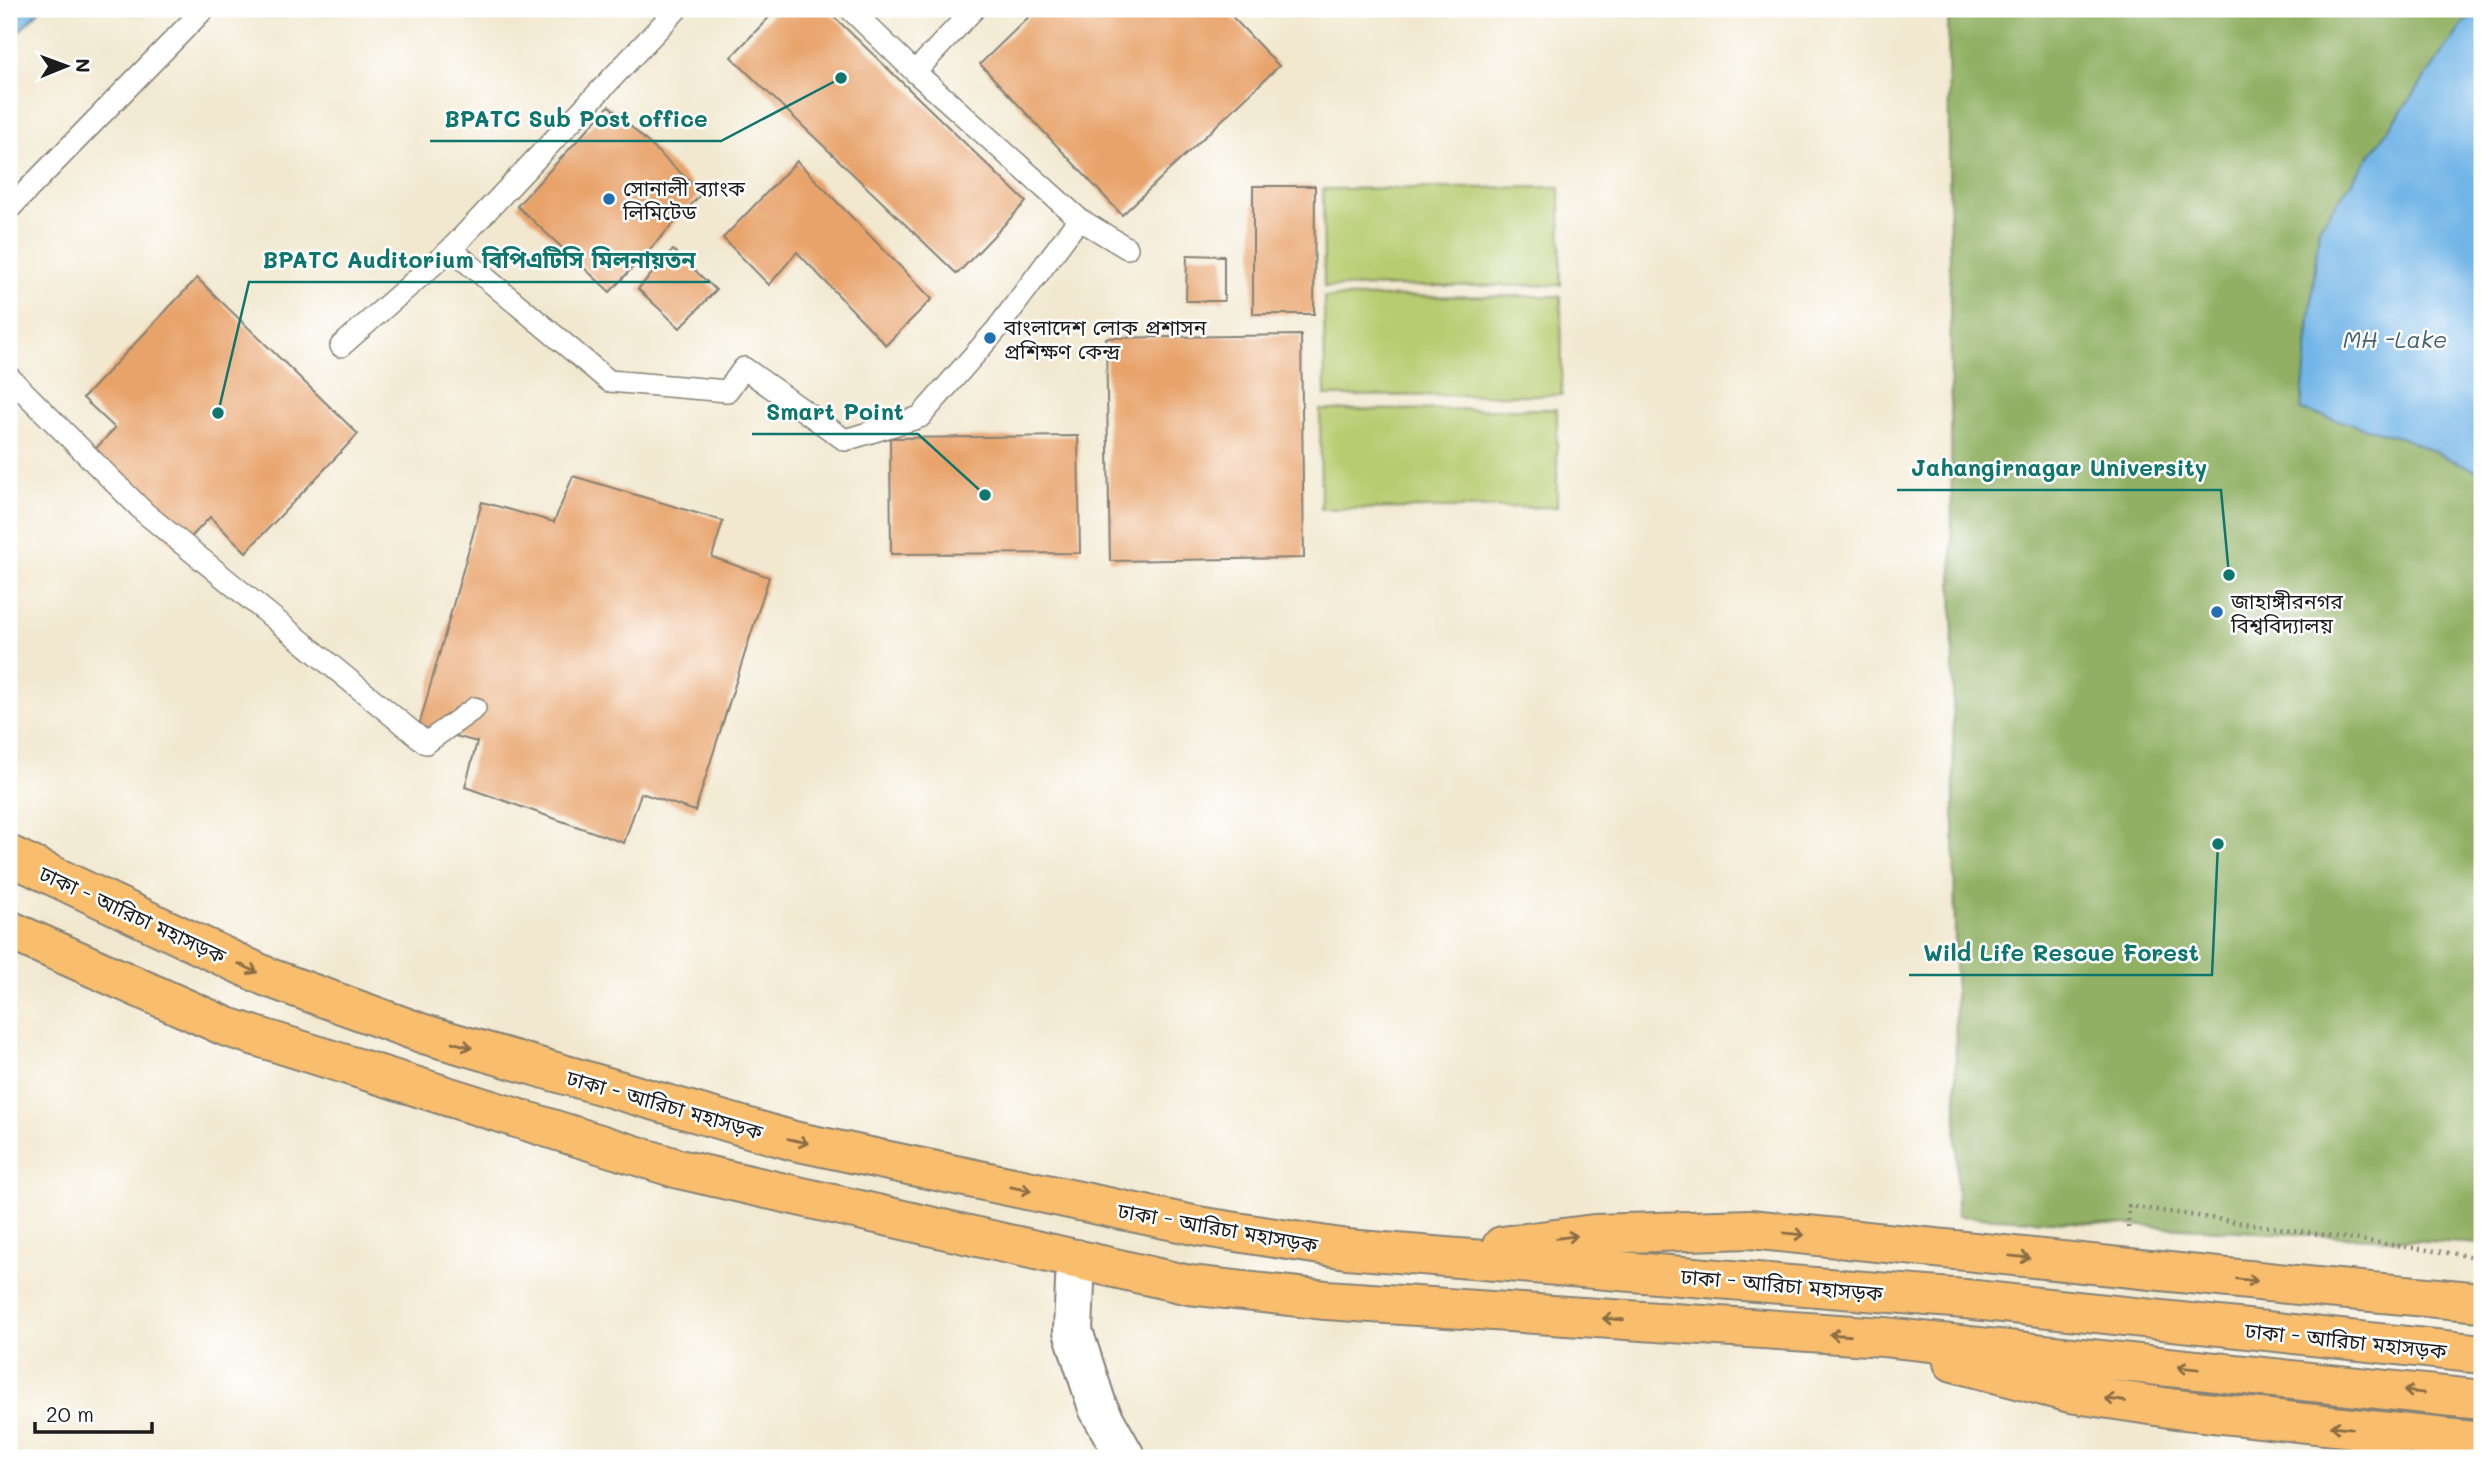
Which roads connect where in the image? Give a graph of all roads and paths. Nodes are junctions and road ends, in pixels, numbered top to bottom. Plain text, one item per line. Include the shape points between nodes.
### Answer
1 (204, 9) edge
2 (677, 9) edge
3 (850, 9) edge
4 (974, 9) edge
5 (915, 72) junction
6 (9, 209) edge
7 (1079, 219) junction
8 (1127, 248) dead end
9 (451, 249) junction
10 (341, 346) dead end
11 (9, 377) edge
12 (475, 708) dead end
13 (9, 855) edge
14 (9, 930) edge
15 (1427, 1256) junction
16 (2482, 1258) edge
17 (1076, 1259) junction
18 (2126, 1268) junction
19 (2482, 1302) edge
20 (1884, 1338) junction
21 (2482, 1354) edge
22 (2482, 1400) edge
23 (2482, 1442) edge
24 (1126, 1458) edge

1 - 6 lane
2 - 9 lane
3 - 5 lane
4 - 5 lane
5 - 7 lane
7 - 8 lane
7 - 9 lane via 997,329 920,417 845,440 744,368 727,391 609,381
9 - 10 lane
11 - 12 lane via 145,513 426,743
13 -> 15 highway, ঢাকা - আরিচা মহাসড়ক via 267,977 424,1034 781,1137 1198,1226 1347,1250
14 - 17 highway via 227,1027 679,1169
15 -> 18 highway via 1594,1234 1750,1229
15 - 21 highway, ঢাকা - আরিচা মহাসড়ক via 1965,1299
16 - 18 path via 2129,1206
20 -> 17 highway via 1326,1300 1189,1285
17 - 24 street via 1073,1331 1098,1408
18 -> 19 highway
22 -> 20 highway
23 -> 20 highway via 2070,1393 1968,1367

